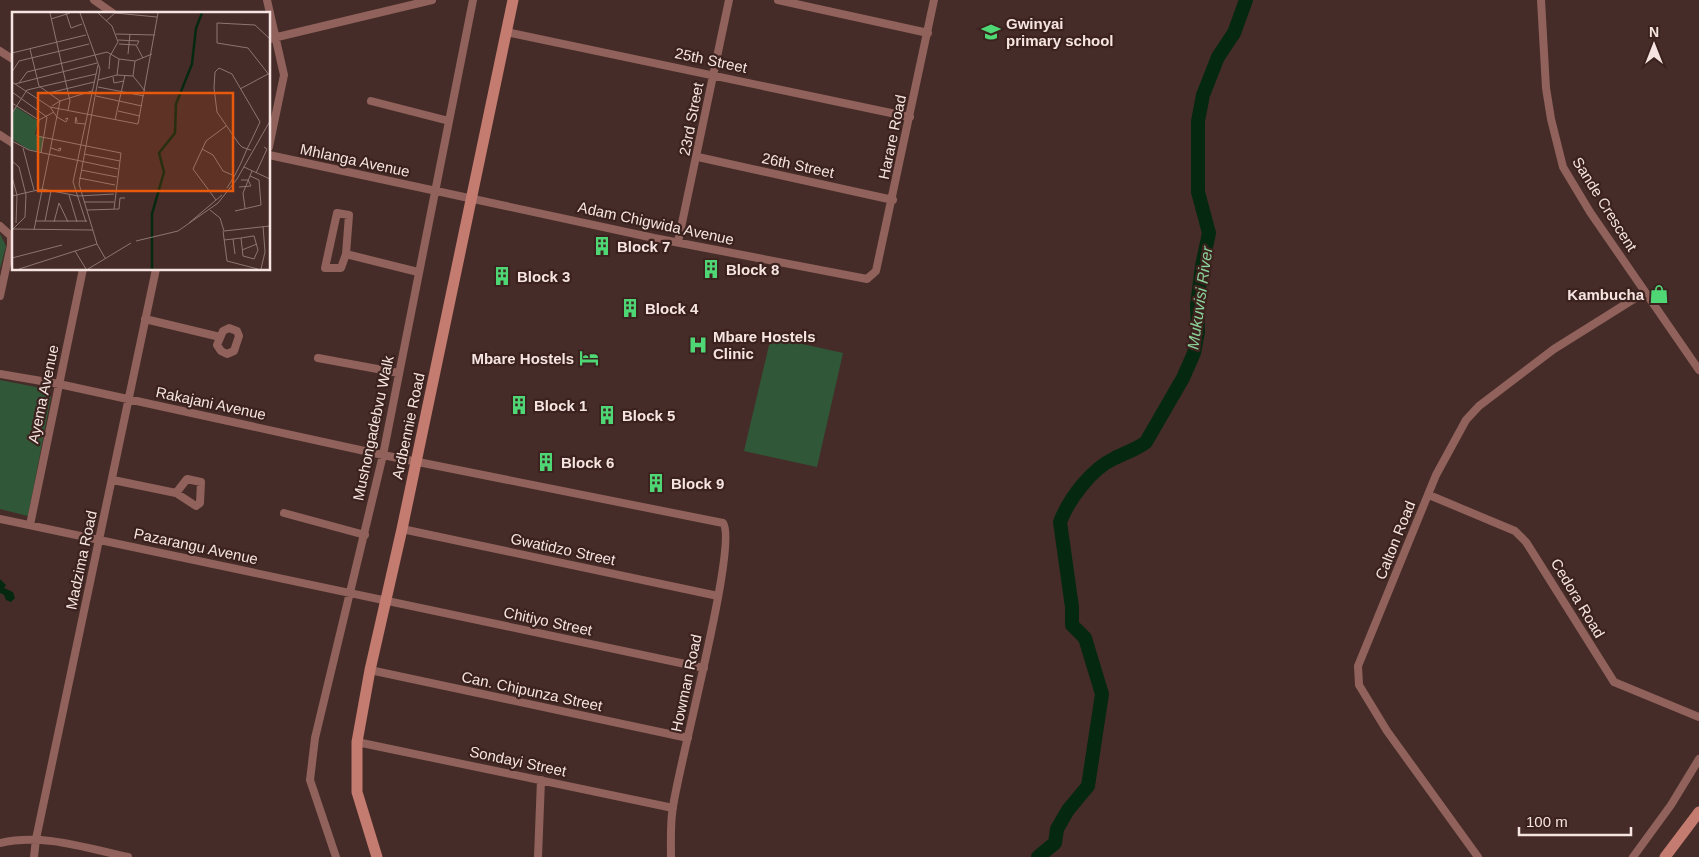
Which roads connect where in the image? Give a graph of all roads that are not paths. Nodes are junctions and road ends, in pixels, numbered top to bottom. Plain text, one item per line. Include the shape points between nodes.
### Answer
1 (108, 0) edge
2 (432, 0) edge
3 (473, 0) edge
4 (513, 0) edge
5 (729, 0) edge
6 (778, 0) edge
7 (934, 0) edge
8 (1541, 0) edge
9 (96, 1) edge
10 (111, 12) edge
11 (270, 23) edge
12 (506, 32) junction
13 (928, 32) junction
14 (272, 38) edge
15 (0, 51) edge
16 (12, 59) edge
17 (713, 74) junction
18 (371, 101) dead end
19 (910, 117) junction
20 (449, 121) junction
21 (0, 135) edge
22 (270, 142) edge
23 (12, 143) edge
24 (270, 154) edge
25 (698, 157) junction
26 (436, 191) junction
27 (470, 198) junction
28 (893, 200) junction
29 (0, 226) edge
30 (12, 236) edge
31 (678, 242) junction
32 (346, 254) junction
33 (83, 270) edge
34 (156, 270) edge
35 (418, 272) junction
36 (871, 278) joint
37 (1645, 292) junction
38 (0, 296) edge
39 (145, 319) junction
40 (220, 337) dead end
41 (318, 358) dead end
42 (1699, 370) edge
43 (399, 373) junction
44 (0, 374) edge
45 (59, 384) junction
46 (128, 400) junction
47 (383, 455) junction
48 (416, 462) junction
49 (113, 480) junction
50 (176, 493) dead end
51 (1429, 495) junction
52 (284, 514) dead end
53 (0, 519) edge
54 (716, 520) joint
55 (30, 525) junction
56 (402, 529) junction
57 (365, 535) junction
58 (100, 540) junction
59 (350, 594) junction
60 (718, 596) junction
61 (387, 601) junction
62 (704, 668) junction
63 (370, 670) junction
64 (1699, 718) edge
65 (688, 738) junction
66 (358, 742) junction
67 (1699, 759) edge
68 (541, 780) junction
69 (673, 808) junction
70 (1699, 812) edge
71 (36, 839) junction
72 (0, 844) edge
73 (114, 856) edge
74 (34, 857) edge
75 (128, 857) edge
76 (336, 857) edge
77 (377, 857) edge
78 (538, 857) edge
79 (671, 857) edge
80 (1478, 857) edge
81 (1633, 857) edge
82 (1665, 857) edge

1 - 9 street
2 - 14 street
3 - 20 street, Mushongadebvu Walk
4 - 12 main road, Ardbennie Road
5 - 17 street, 23rd Street
6 - 13 street
7 - 13 street, Harare Road
8 - 37 street, Sande Crescent via 1546,88 1563,166
9 - 10 street
11 - 14 street
12 - 17 street, 25th Street
12 - 27 main road, Ardbennie Road
13 - 19 street, Harare Road
14 - 22 street via 284,79
15 - 16 street
17 - 19 street, 25th Street
17 - 25 street, 23rd Street
18 - 20 street
19 - 28 street, Harare Road
20 - 26 street, Mushongadebvu Walk
21 - 23 street
24 - 26 street, Mhlanga Avenue
25 - 28 street, 26th Street
25 - 31 street, 23rd Street
26 - 27 street, Adam Chigwida Avenue
26 - 35 street, Mushongadebvu Walk
27 - 31 street, Adam Chigwida Avenue
27 - 48 main road, Ardbennie Road
28 - 36 street, Harare Road via 876,271
29 - 30 street
30 - 38 street
31 - 36 street, Adam Chigwida Avenue
32 - 32 street via 349,215 337,213 325,268 341,268
32 - 35 street
33 - 45 street, Ayema Avenue
34 - 39 street, Madzima Road
35 - 43 street, Mushongadebvu Walk
37 - 42 street, Sande Crescent
37 - 51 street, Calton Road via 1554,349 1480,406 1455,436
39 - 40 street
39 - 46 street, Madzima Road
41 - 43 street
43 - 47 street, Mushongadebvu Walk
44 - 45 street, Rakajani Avenue
45 - 46 street, Rakajani Avenue
45 - 55 street, Ayema Avenue
46 - 47 street, Rakajani Avenue
46 - 49 street, Madzima Road
47 - 48 street, Rakajani Avenue
47 - 57 street, Mushongadebvu Walk
48 - 54 street, Rakajani Avenue
48 - 56 main road, Ardbennie Road
49 - 50 street
49 - 58 street, Madzima Road
51 - 64 street, Cedora Road via 1515,531 1526,542 1617,685
51 - 80 street, Calton Road via 1358,666 1359,685 1387,731
52 - 57 street
53 - 55 street, Pazarangu Avenue
54 - 60 street, Howman Road via 723,522 727,529
55 - 58 street, Pazarangu Avenue
56 - 60 street, Gwatidzo Street
56 - 61 main road, Ardbennie Road
57 - 59 street, Mushongadebvu Walk
58 - 59 street, Pazarangu Avenue
58 - 71 street, Madzima Road
59 - 61 street, Pazarangu Avenue
59 - 76 street, Mushongadebvu Walk via 309,776
60 - 62 street, Howman Road
61 - 62 street, Chitiyo Street
61 - 63 main road, Ardbennie Road
62 - 65 street, Howman Road
63 - 65 street, Can. Chipunza Street
63 - 66 main road, Ardbennie Road
65 - 69 street, Howman Road
66 - 68 street, Sondayi Street
66 - 77 main road, Ardbennie Road via 357,792
67 - 81 street
68 - 69 street, Sondayi Street
68 - 78 street
69 - 79 street, Howman Road
70 - 82 main road
71 - 72 street
71 - 73 street
71 - 74 street, Madzima Road
73 - 75 street

